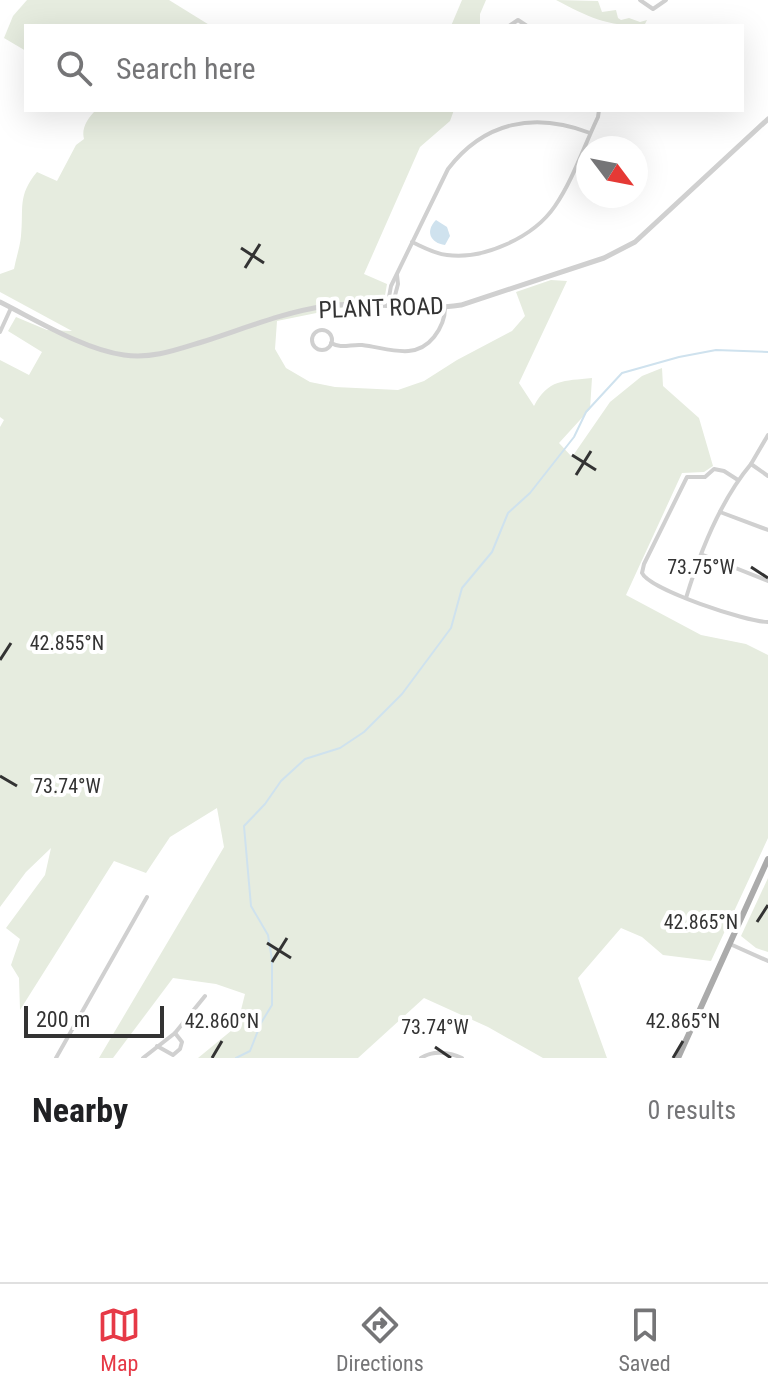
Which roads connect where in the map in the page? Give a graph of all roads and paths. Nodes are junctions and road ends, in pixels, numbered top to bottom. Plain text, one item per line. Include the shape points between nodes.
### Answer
1 (640, 0) edge
2 (666, 0) edge
3 (598, 112) edge
4 (768, 119) edge
5 (590, 133) junction
6 (412, 242) junction
7 (0, 302) edge
8 (392, 307) junction
9 (11, 308) junction
10 (445, 308) junction
11 (0, 332) edge
12 (331, 343) junction
13 (768, 435) edge
14 (751, 464) junction
15 (768, 476) edge
16 (738, 480) junction
17 (720, 512) junction
18 (768, 530) edge
19 (702, 555) junction
20 (768, 581) edge
21 (686, 598) junction
22 (768, 622) edge
23 (768, 859) edge
24 (147, 897) dead end
25 (729, 944) junction
26 (768, 961) edge
27 (205, 996) dead end
28 (175, 1033) junction
29 (157, 1046) junction
30 (56, 1058) edge
31 (143, 1058) edge
32 (421, 1058) edge
33 (462, 1058) edge
34 (678, 1058) edge

1 - 2 street via 653,9
3 - 5 street
4 - 10 street, PLANT ROAD via 635,242 486,299
5 - 6 street via 560,123 520,123 477,140 448,169
5 - 6 street via 556,205 530,232 502,247 465,255 440,254
6 - 8 street via 397,274
7 - 9 street, PLANT ROAD
8 - 9 street, PLANT ROAD via 326,306 147,356 96,347
8 - 10 street, PLANT ROAD
9 - 11 street
10 - 12 street via 437,334 412,351
12 - 12 street via 320,350 312,337 325,330
13 - 14 street
14 - 15 street
14 - 16 street
16 - 17 street
16 - 21 street via 714,469 705,477 687,477 644,564 647,581
17 - 18 street
17 - 19 street
19 - 20 street
19 - 21 street
21 - 22 street
23 - 25 main road
24 - 30 street
25 - 26 street
25 - 34 main road
27 - 28 street
28 - 29 street
28 - 29 street via 182,1042 176,1053
29 - 31 street
32 - 33 street via 441,1053

